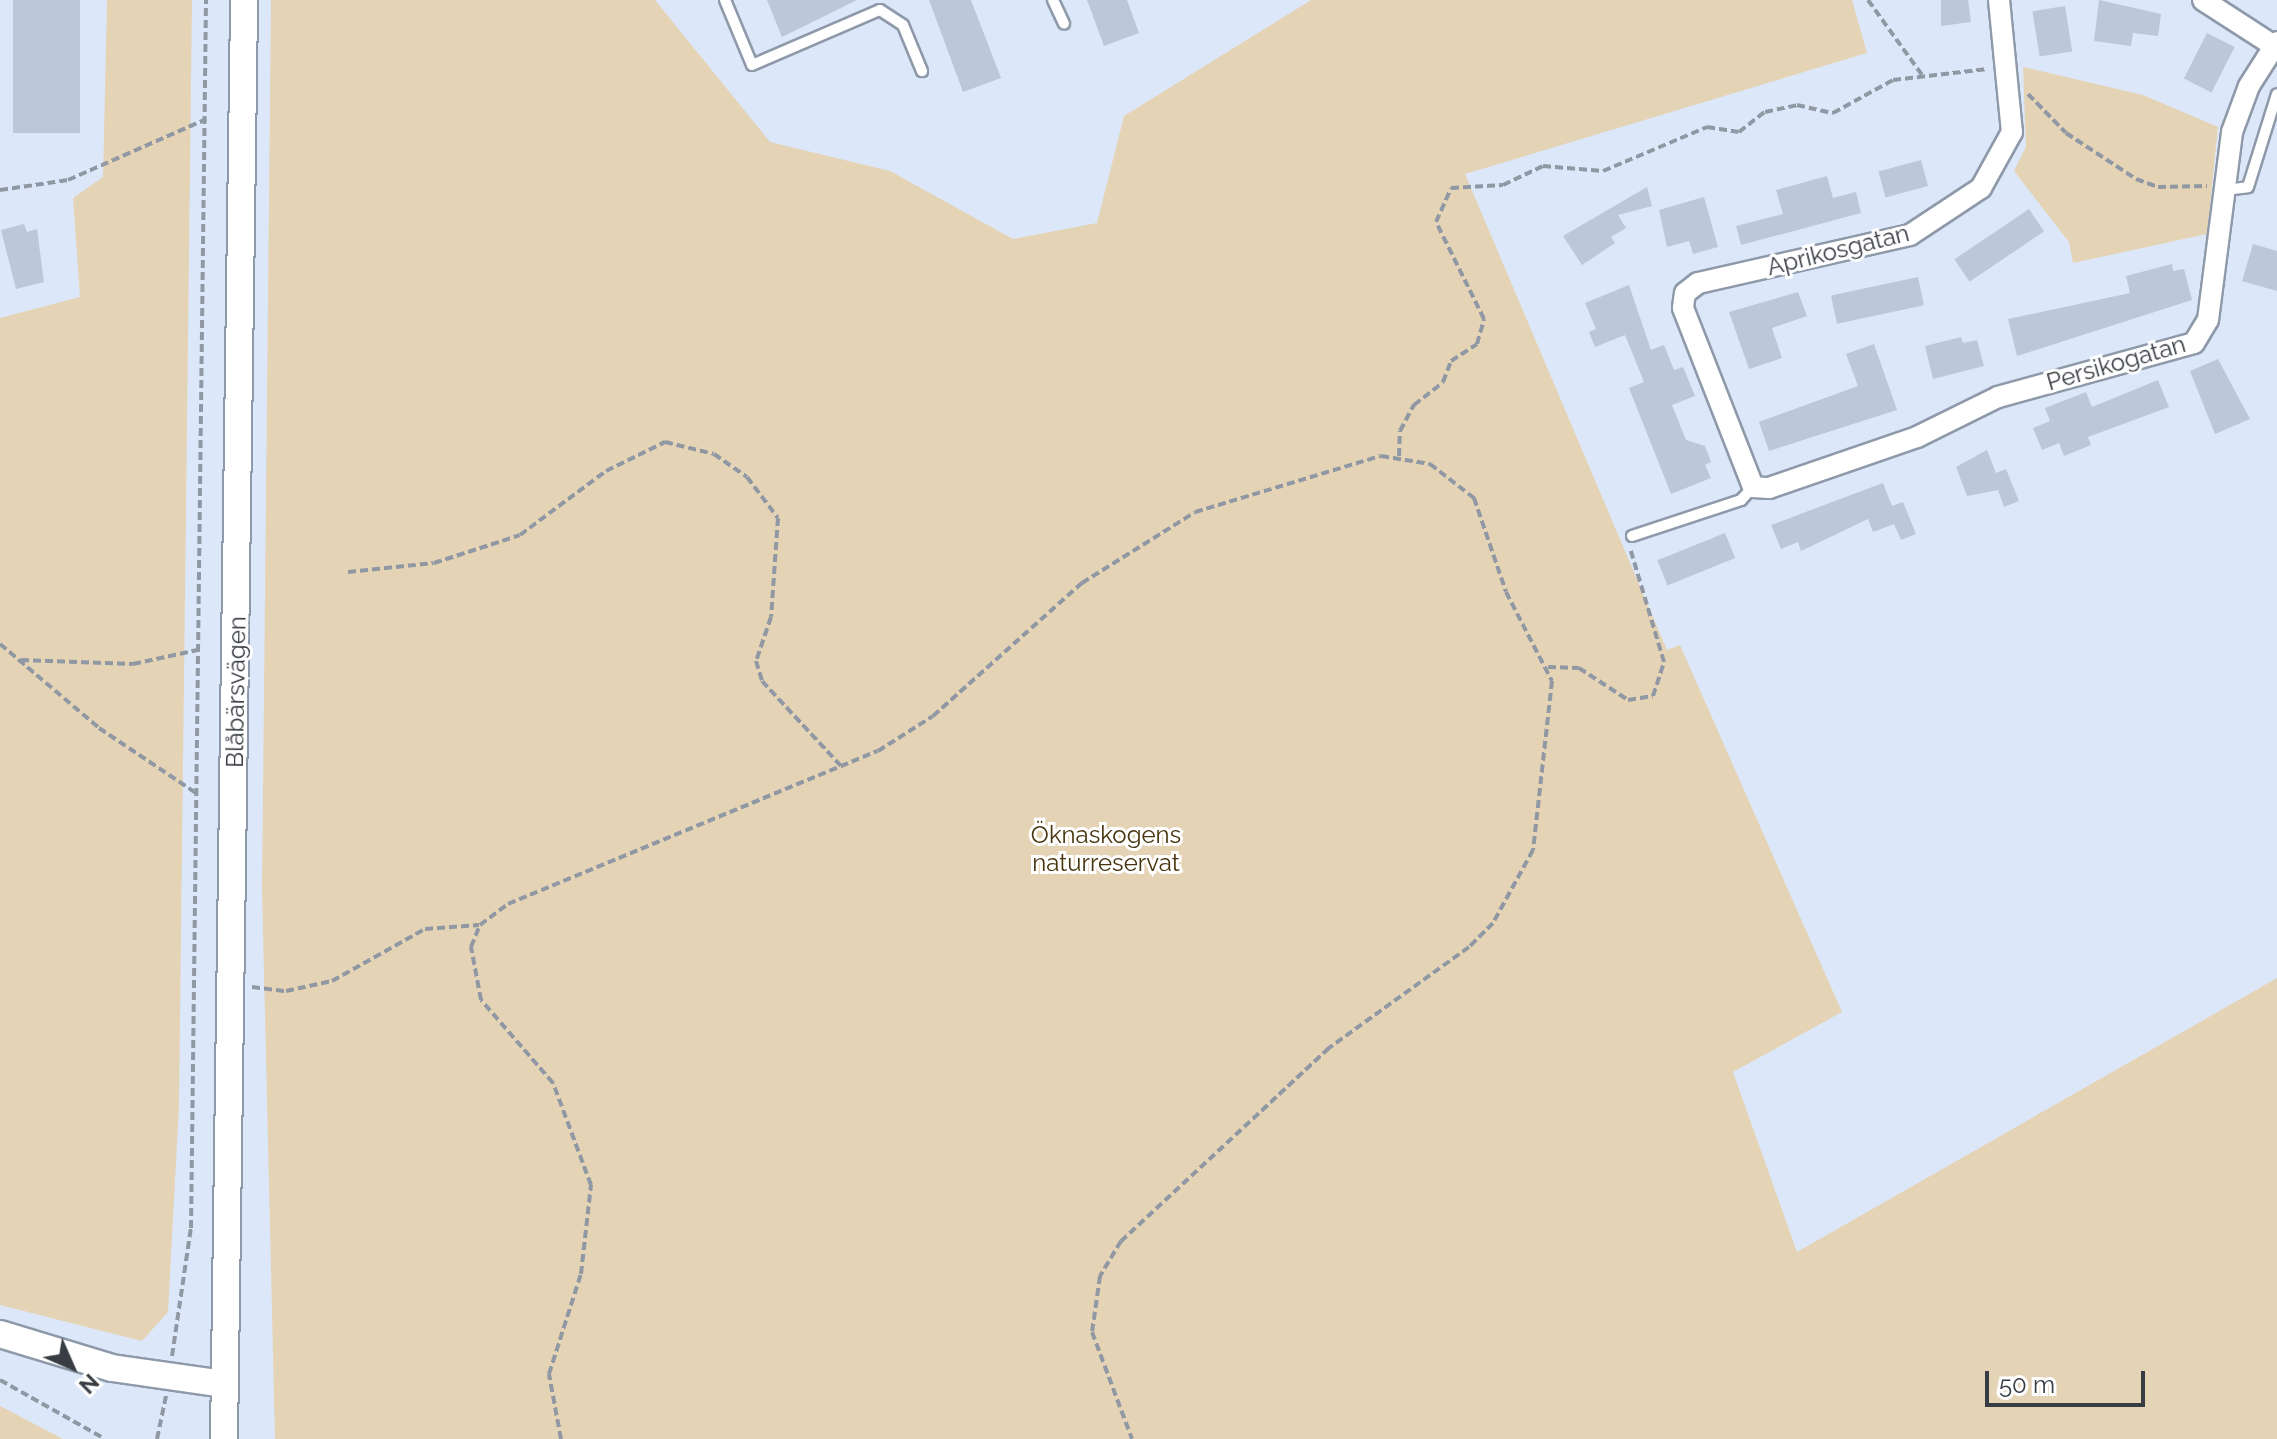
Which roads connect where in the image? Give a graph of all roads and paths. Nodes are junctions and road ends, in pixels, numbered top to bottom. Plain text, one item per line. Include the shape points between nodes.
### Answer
1 (206, 0) edge
2 (244, 0) edge
3 (725, 0) edge
4 (1053, 0) edge
5 (1868, 0) edge
6 (1999, 0) edge
7 (2203, 0) edge
8 (1064, 24) dead end
9 (2275, 44) edge
10 (922, 71) dead end
11 (1922, 75) junction
12 (2009, 79) junction
13 (2277, 94) edge
14 (206, 119) junction
15 (0, 190) edge
16 (2225, 190) junction
17 (1399, 456) junction
18 (1749, 482) junction
19 (1632, 536) joint
20 (348, 572) dead end
21 (0, 644) edge
22 (198, 650) junction
23 (19, 660) junction
24 (1548, 667) junction
25 (841, 766) junction
26 (196, 793) junction
27 (480, 925) junction
28 (231, 978) junction
29 (0, 1334) edge
30 (173, 1355) dead end
31 (0, 1380) edge
32 (225, 1384) junction
33 (164, 1405) dead end
34 (105, 1439) edge
35 (157, 1439) edge
36 (224, 1439) edge
37 (561, 1439) edge
38 (1132, 1439) edge

1 - 14 path
2 - 28 street, Blåbärsvägen
3 - 10 lane via 752,65 880,10 903,25
4 - 8 lane
5 - 11 path
6 - 12 street, Aprikosgatan
7 - 9 street
9 - 16 street, Persikogatan via 2241,102
11 - 12 path via 1967,68
11 - 17 path via 1893,80 1833,113 1797,105 1765,112 1739,132 1691,131 1603,171 1543,166 1503,185 1451,188 1436,222 1484,319 1477,344 1451,361 1443,382 1414,405 1400,431
12 - 16 path via 2066,133 2136,179
12 - 18 street, Aprikosgatan via 2012,132 2001,164 1981,188 1920,230 1698,283 1685,293 1683,308
13 - 16 lane via 2248,187
14 - 15 path via 80,176
14 - 22 path
16 - 18 street, Persikogatan via 2208,320 2194,343 1998,397 1917,437 1769,488
17 - 24 path via 1454,477 1474,498 1506,592
17 - 25 path via 1195,512 1082,583 933,716
18 - 19 lane via 1741,500
19 - 24 path via 1630,556 1664,662 1653,696 1628,700 1579,668
20 - 25 path via 434,563 520,535 606,471 665,442 714,454 747,477 778,518 771,617 756,661 762,681
21 - 23 path
22 - 23 path via 133,664
22 - 26 path
23 - 26 path via 99,728
24 - 38 path via 1553,707 1533,850 1493,923 1329,1048 1158,1203 1121,1241 1100,1276 1092,1332
25 - 27 path via 508,904
26 - 30 path via 191,1228
27 - 28 path via 425,929 332,981 286,991
27 - 37 path via 471,947 481,1000 553,1083 591,1185 581,1274 549,1374
28 - 32 street, Blåbärsvägen
29 - 32 street via 112,1368
31 - 34 path
32 - 36 street, Blåbärsvägen
33 - 35 path

